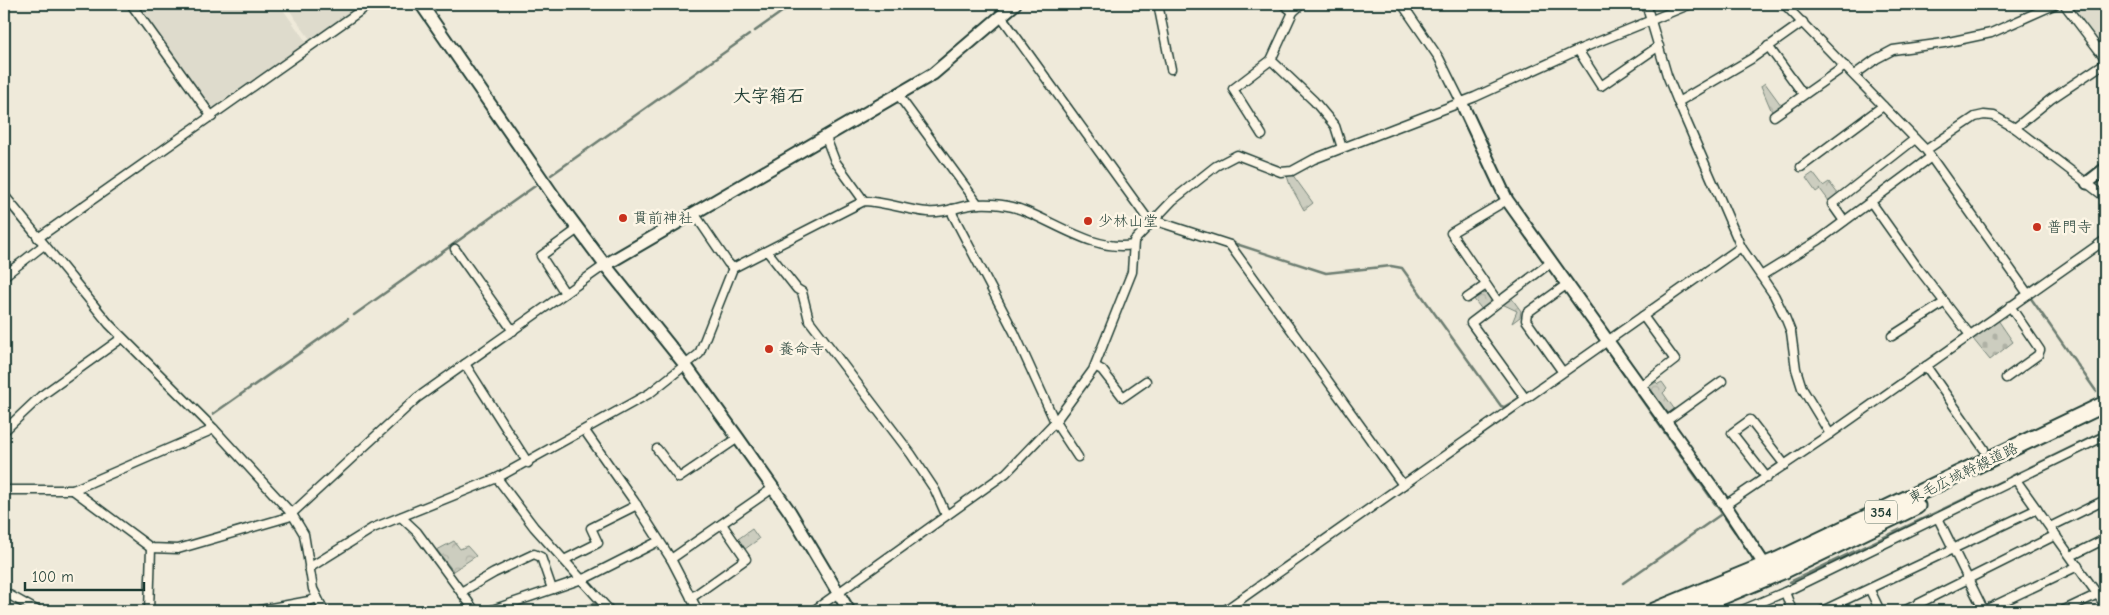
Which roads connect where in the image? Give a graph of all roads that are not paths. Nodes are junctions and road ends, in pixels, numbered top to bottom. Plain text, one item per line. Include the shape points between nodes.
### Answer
1 (131, 4) edge
2 (370, 4) edge
3 (421, 4) edge
4 (1015, 4) edge
5 (1158, 4) edge
6 (1283, 4) edge
7 (1302, 4) edge
8 (1402, 4) edge
9 (1646, 4) edge
10 (1691, 4) edge
11 (1784, 4) edge
12 (2056, 4) edge
13 (2064, 4) edge
14 (1294, 12) junction
15 (1001, 16) junction
16 (1652, 21) junction
17 (1803, 22) junction
18 (1659, 46) junction
19 (1768, 46) junction
20 (1578, 50) junction
21 (2105, 58) edge
22 (1271, 60) junction
23 (2105, 63) edge
24 (1845, 66) junction
25 (1171, 69) dead end
26 (1854, 75) junction
27 (1803, 94) junction
28 (899, 96) junction
29 (1461, 102) junction
30 (1678, 102) junction
31 (1883, 106) junction
32 (1774, 116) dead end
33 (212, 117) junction
34 (2015, 128) junction
35 (1262, 135) dead end
36 (826, 138) junction
37 (1916, 139) junction
38 (1342, 148) junction
39 (1929, 153) junction
40 (1801, 167) dead end
41 (2105, 170) edge
42 (2087, 183) junction
43 (4, 195) edge
44 (2105, 197) edge
45 (864, 200) junction
46 (1506, 200) junction
47 (1871, 202) junction
48 (978, 204) junction
49 (952, 209) junction
50 (694, 213) junction
51 (1153, 220) junction
52 (1844, 221) junction
53 (578, 229) junction
54 (38, 238) junction
55 (2105, 240) edge
56 (44, 245) junction
57 (1133, 245) junction
58 (1741, 247) junction
59 (455, 248) dead end
60 (767, 251) junction
61 (1550, 263) junction
62 (605, 265) junction
63 (733, 268) junction
64 (4, 276) edge
65 (1761, 276) junction
66 (1486, 285) junction
67 (1566, 285) junction
68 (565, 293) junction
69 (2028, 294) junction
70 (1467, 298) dead end
71 (1498, 302) junction
72 (1945, 302) junction
73 (2010, 306) junction
74 (1643, 316) junction
75 (513, 331) junction
76 (1970, 335) junction
77 (1892, 336) dead end
78 (122, 338) junction
79 (1606, 341) junction
80 (465, 364) junction
81 (686, 366) junction
82 (1095, 366) junction
83 (1926, 366) junction
84 (1562, 371) junction
85 (2006, 378) dead end
86 (1146, 381) dead end
87 (1722, 381) dead end
88 (1640, 387) junction
89 (1525, 398) junction
90 (2105, 404) edge
91 (2105, 416) edge
92 (1055, 422) junction
93 (1665, 422) junction
94 (214, 429) junction
95 (4, 431) edge
96 (585, 431) junction
97 (1830, 434) junction
98 (2105, 436) edge
99 (738, 438) junction
100 (657, 449) dead end
101 (1984, 449) dead end
102 (1078, 457) dead end
103 (528, 463) junction
104 (1785, 466) junction
105 (497, 478) junction
106 (1767, 478) junction
107 (2016, 480) junction
108 (1403, 485) junction
109 (774, 488) junction
110 (4, 490) edge
111 (73, 490) junction
112 (2105, 500) edge
113 (637, 505) junction
114 (1725, 506) junction
115 (2037, 509) junction
116 (292, 514) junction
117 (946, 515) junction
118 (401, 517) junction
119 (1938, 518) junction
120 (722, 524) junction
121 (2050, 527) junction
122 (2056, 535) junction
123 (2105, 539) edge
124 (659, 541) junction
125 (151, 548) junction
126 (1953, 549) junction
127 (2071, 556) junction
128 (671, 559) junction
129 (564, 560) junction
130 (2078, 566) junction
131 (309, 568) junction
132 (1768, 571) junction
133 (581, 579) junction
134 (1969, 579) junction
135 (552, 589) junction
136 (1870, 590) junction
137 (4, 592) edge
138 (461, 592) junction
139 (1784, 592) junction
140 (839, 593) junction
141 (2098, 594) junction
142 (317, 598) junction
143 (691, 598) junction
144 (2105, 605) edge
145 (288, 608) edge
146 (38, 611) edge
147 (149, 611) edge
148 (255, 611) edge
149 (324, 611) edge
150 (475, 611) edge
151 (489, 611) edge
152 (610, 611) edge
153 (698, 611) edge
154 (813, 611) edge
155 (849, 611) edge
156 (1224, 611) edge
157 (1654, 611) edge
158 (1688, 611) edge
159 (1740, 611) edge
160 (1792, 611) edge
161 (1822, 611) edge
162 (1880, 611) edge
163 (1904, 611) edge
164 (1983, 611) edge
165 (2062, 611) edge

1 - 33 street
2 - 33 street
3 - 53 street
4 - 15 street
5 - 25 street
6 - 14 street
7 - 14 street
8 - 29 street via 1439,58
9 - 16 street
10 - 16 street
11 - 17 street
12 - 26 street via 1991,32 1892,50
13 - 21 street
14 - 22 street
15 - 28 street via 942,68
15 - 51 street via 1147,218
16 - 18 street
16 - 20 street
17 - 19 street
17 - 24 street
18 - 20 street via 1601,86
18 - 30 street
19 - 27 street
19 - 30 street
20 - 29 street
22 - 35 street via 1233,89
22 - 38 street via 1335,126
23 - 34 street
24 - 26 street
24 - 27 street
26 - 31 street
27 - 32 street
28 - 36 street
28 - 48 street
29 - 38 street
29 - 46 street
30 - 58 street
31 - 37 street
31 - 40 street
33 - 54 street
34 - 39 street via 1999,117 1977,116
34 - 42 street
36 - 45 street via 835,161
36 - 50 street
37 - 39 street
37 - 52 street via 1832,204
38 - 51 street via 1287,172 1237,156 1216,166
39 - 47 street
39 - 69 street
41 - 42 street
42 - 44 street
43 - 54 street
45 - 49 street via 930,212
45 - 60 street
46 - 61 street
46 - 66 street via 1451,233
47 - 52 street
47 - 72 street
48 - 49 street
48 - 57 street via 1020,209 1100,244
49 - 92 street
50 - 62 street
50 - 63 street
51 - 57 street
51 - 108 street via 1230,245
52 - 65 street
53 - 62 street
53 - 68 street via 541,256
54 - 56 street
55 - 69 street
56 - 64 street
56 - 78 street
57 - 82 street via 1132,272
58 - 65 street
58 - 74 street
59 - 75 street
60 - 63 street
60 - 117 street via 802,292 809,320 911,454 935,490
61 - 67 street
61 - 71 street
62 - 68 street
62 - 81 street
63 - 81 street via 699,354
65 - 97 street via 1791,332 1802,388
66 - 70 street
66 - 71 street
67 - 79 street
67 - 84 street via 1527,313 1526,320
68 - 75 street
69 - 73 street
71 - 89 street via 1471,322
72 - 76 street
72 - 77 street
73 - 76 street
73 - 85 street via 2040,350 2038,355
74 - 79 street
74 - 88 street via 1675,360
75 - 80 street
76 - 83 street
78 - 94 street
78 - 95 street via 41,396
79 - 84 street
79 - 88 street
80 - 103 street
80 - 116 street via 408,405
81 - 96 street via 650,393
81 - 99 street
82 - 86 street via 1102,370 1123,397
82 - 92 street
83 - 97 street
83 - 101 street
84 - 89 street
87 - 93 street
88 - 93 street
89 - 108 street
90 - 132 highway, 東毛広域幹線道路 / 354
91 - 132 highway, 東毛広域幹線道路 / 354
92 - 102 street
92 - 117 street via 1006,474
93 - 114 street
94 - 111 street
94 - 116 street
96 - 103 street
96 - 113 street
97 - 104 street
98 - 107 street
99 - 100 street via 679,478
99 - 109 street
103 - 105 street
104 - 106 street
104 - 106 street via 1750,420 1732,433
105 - 118 street
105 - 129 street
106 - 114 street
107 - 115 street
107 - 119 street
108 - 156 street
109 - 120 street
109 - 140 street
110 - 111 street
111 - 125 street
112 - 121 street
113 - 124 street
113 - 129 street via 591,528 598,543
114 - 132 street
115 - 121 street
115 - 126 street
116 - 125 street via 178,548
116 - 131 street via 304,534
117 - 140 street
118 - 131 street via 360,534
118 - 138 street
119 - 126 street
119 - 139 street
120 - 128 street
120 - 143 street via 746,559
121 - 122 street
122 - 127 street
122 - 134 street
123 - 127 street
124 - 128 street
124 - 133 street
125 - 147 street
126 - 134 street
126 - 136 street
127 - 130 street
128 - 143 street
129 - 133 street
130 - 141 street
130 - 164 street
131 - 142 street
132 - 157 highway, 東毛広域幹線道路 / 354
132 - 158 highway, 東毛広域幹線道路 / 354
133 - 135 street
133 - 152 street
134 - 163 street
134 - 164 street
135 - 138 street via 541,557 534,554
135 - 151 street
136 - 161 street
136 - 162 street
137 - 146 street
138 - 150 street
139 - 159 street
139 - 160 street
140 - 154 street
140 - 155 street
141 - 144 street
141 - 165 street
142 - 145 street
142 - 149 street
143 - 153 street
145 - 148 street

